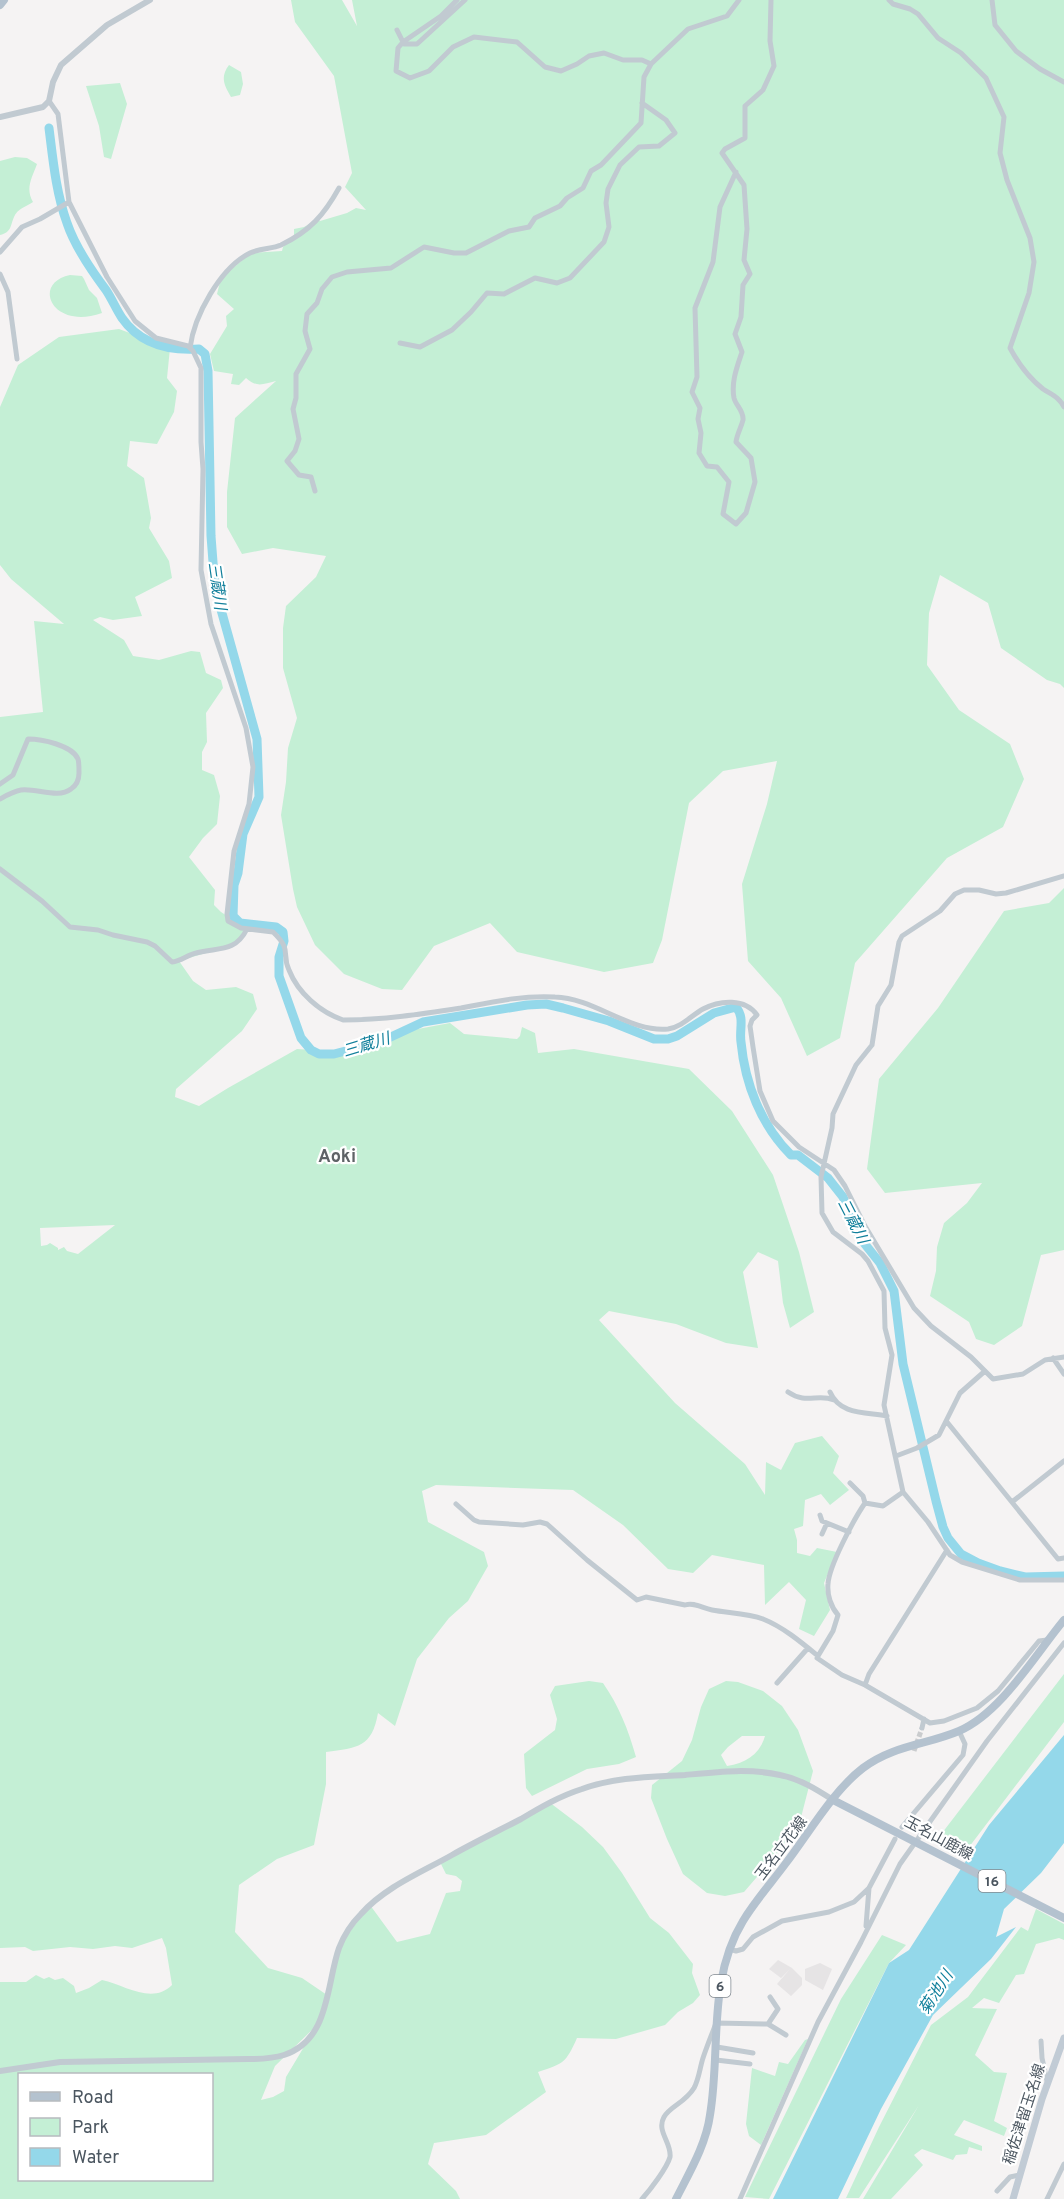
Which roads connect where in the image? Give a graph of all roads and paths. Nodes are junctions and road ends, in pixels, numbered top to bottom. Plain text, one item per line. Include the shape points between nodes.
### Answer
1 (4, 0) edge
2 (150, 0) edge
3 (457, 0) edge
4 (465, 0) edge
5 (739, 0) edge
6 (771, 0) edge
7 (888, 0) edge
8 (992, 0) edge
9 (0, 5) edge
10 (397, 30) dead end
11 (403, 42) junction
12 (651, 63) junction
13 (1064, 82) edge
14 (49, 101) junction
15 (642, 103) junction
16 (0, 117) edge
17 (736, 172) junction
18 (339, 188) dead end
19 (69, 202) junction
20 (0, 252) edge
21 (0, 274) edge
22 (400, 343) dead end
23 (191, 349) junction
24 (17, 359) dead end
25 (1064, 407) edge
26 (315, 491) dead end
27 (0, 784) edge
28 (0, 799) edge
29 (0, 869) edge
30 (1064, 876) edge
31 (247, 929) junction
32 (824, 1163) junction
33 (1053, 1358) junction
34 (1064, 1358) edge
35 (985, 1371) junction
36 (1064, 1374) edge
37 (788, 1392) dead end
38 (830, 1392) dead end
39 (834, 1400) junction
40 (887, 1416) junction
41 (947, 1422) junction
42 (896, 1456) junction
43 (1062, 1463) edge
44 (1064, 1470) edge
45 (850, 1483) dead end
46 (903, 1492) junction
47 (1012, 1502) junction
48 (865, 1503) junction
49 (456, 1504) dead end
50 (820, 1515) dead end
51 (827, 1523) junction
52 (849, 1532) junction
53 (822, 1534) dead end
54 (947, 1550) junction
55 (1064, 1558) edge
56 (1064, 1580) edge
57 (1064, 1620) edge
58 (1047, 1640) junction
59 (1064, 1643) edge
60 (808, 1647) junction
61 (818, 1656) junction
62 (777, 1683) dead end
63 (865, 1685) junction
64 (924, 1719) junction
65 (922, 1728) tunnel mouth
66 (959, 1731) junction
67 (833, 1800) junction
68 (902, 1827) dead end
69 (895, 1839) dead end
70 (917, 1842) junction
71 (869, 1888) junction
72 (1064, 1918) edge
73 (866, 1931) junction
74 (729, 1948) junction
75 (770, 1997) dead end
76 (716, 2023) junction
77 (768, 2024) junction
78 (786, 2035) dead end
79 (1064, 2038) edge
80 (1041, 2041) dead end
81 (717, 2047) junction
82 (753, 2053) dead end
83 (716, 2060) junction
84 (750, 2064) dead end
85 (0, 2071) edge
86 (1048, 2083) junction
87 (1064, 2164) edge
88 (1019, 2175) junction
89 (997, 2191) dead end
90 (642, 2199) edge
91 (676, 2199) edge
92 (740, 2199) edge
93 (1013, 2199) edge
94 (1047, 2199) edge

1 - 9 main road
2 - 14 street via 107,25 61,65
3 - 11 street
4 - 11 street via 417,44
5 - 12 street via 727,16 688,29
6 - 17 street via 774,66 763,90 745,106 745,138 722,153
7 - 25 street via 918,14 938,38 961,53 986,78 1004,117 1000,153 1030,238 1034,262 1029,293 1010,348 1019,363
8 - 13 street via 995,26 1016,51
10 - 11 street
11 - 12 street via 398,48 396,71 410,78 429,71 453,47 474,37 517,42 545,68 561,71 589,56 604,53
12 - 15 street via 644,77
14 - 16 street via 43,107
14 - 19 street via 58,114
15 - 22 street via 666,120 675,133 659,146 639,147 620,165 608,189 609,226 604,242 570,278 557,283 535,278 504,294 486,293 452,330 420,347
15 - 26 street via 641,123 591,171 583,188 560,206 535,218 529,227 509,231 466,253 424,247 391,268 332,277 307,314 305,331 310,349 296,374 293,409 298,439 287,461 299,475 311,477
17 - 17 street via 744,185 744,261 750,274 743,285 741,317 735,334 742,352 734,375 734,399 743,420 736,442 751,458 755,482 746,513 736,524 723,514 729,482 717,467 707,466 699,453 700,408 692,392 697,377 695,308 713,262 720,207
18 - 23 street via 322,218 309,228 282,244 251,253 229,270 208,298
19 - 20 street via 22,227
19 - 23 street via 92,250 135,321 156,338
21 - 24 street via 8,292
23 - 31 street via 201,368 201,570 211,624 246,728 253,767 249,804 234,851 227,914 228,921
27 - 28 street via 13,775 28,739 55,743 78,759 77,783 71,789 62,793 20,790
29 - 31 street via 70,927 147,942 172,962 229,947
30 - 32 street via 1006,893 964,890 902,936 891,985 878,1006 872,1045 856,1065 833,1114
31 - 32 street via 273,932 287,949 288,968 303,995 344,1020 410,1016 525,997 558,997 582,1002 639,1025 670,1029 705,1008 723,1002 742,1004 757,1015 750,1026 753,1047 760,1091 773,1122 799,1147
32 - 35 street via 845,1186 914,1308
32 - 40 street via 820,1204 827,1224 862,1254 885,1291 885,1328 892,1355 884,1400
33 - 34 street
33 - 35 street via 1006,1379 993,1379
33 - 36 street
35 - 41 street via 960,1393
37 - 39 street via 806,1400
38 - 39 street
39 - 40 street via 850,1411
40 - 42 street
41 - 42 street via 939,1435
41 - 47 street
42 - 46 street
43 - 44 street
43 - 47 street
45 - 48 street
46 - 48 street via 883,1506
46 - 54 street
47 - 55 street via 1058,1559
48 - 52 street
49 - 60 street via 480,1522 547,1524 638,1600 646,1597 691,1603 761,1618
50 - 51 street
51 - 52 street
51 - 53 street
52 - 61 street via 828,1582 828,1595 838,1615
54 - 56 street via 962,1562 1002,1575
54 - 63 street
57 - 58 main road, 玉名立花線 / 6
58 - 64 street via 1039,1641 998,1691 977,1708 944,1721 930,1723
58 - 66 main road, 玉名立花線 / 6 via 993,1708
59 - 70 street via 987,1741
60 - 61 street
60 - 62 street
61 - 63 street via 826,1666
63 - 64 street
64 - 65 street
66 - 67 main road, 玉名立花線 / 6 via 892,1750 862,1769
66 - 68 street via 965,1744 963,1755
67 - 70 main road, 玉名山鹿線 / 16
67 - 74 main road, 玉名立花線 / 6 via 743,1921
67 - 85 street via 793,1779 762,1772 633,1778 581,1789 549,1802 402,1883 370,1905 340,1945 320,2023 292,2052 248,2059 60,2062
69 - 71 street
70 - 72 main road, 玉名山鹿線 / 16
70 - 73 street via 900,1864
71 - 73 street
71 - 74 street via 841,1908 782,1921 753,1937 743,1949
73 - 92 street via 818,2022
74 - 76 main road, 玉名立花線 / 6
75 - 77 street via 778,2009
76 - 77 street
76 - 81 main road, 玉名立花線 / 6
76 - 90 street, 6 via 695,2086 685,2101 664,2117 662,2126 670,2158
77 - 78 street
79 - 86 main road, 稲佐津留玉名線
80 - 86 street
81 - 82 street
81 - 83 main road, 玉名立花線 / 6
83 - 84 street
83 - 91 main road, 玉名立花線 / 6 via 710,2118
86 - 88 main road, 稲佐津留玉名線
87 - 94 street
88 - 89 street via 1010,2177
88 - 93 main road, 稲佐津留玉名線

